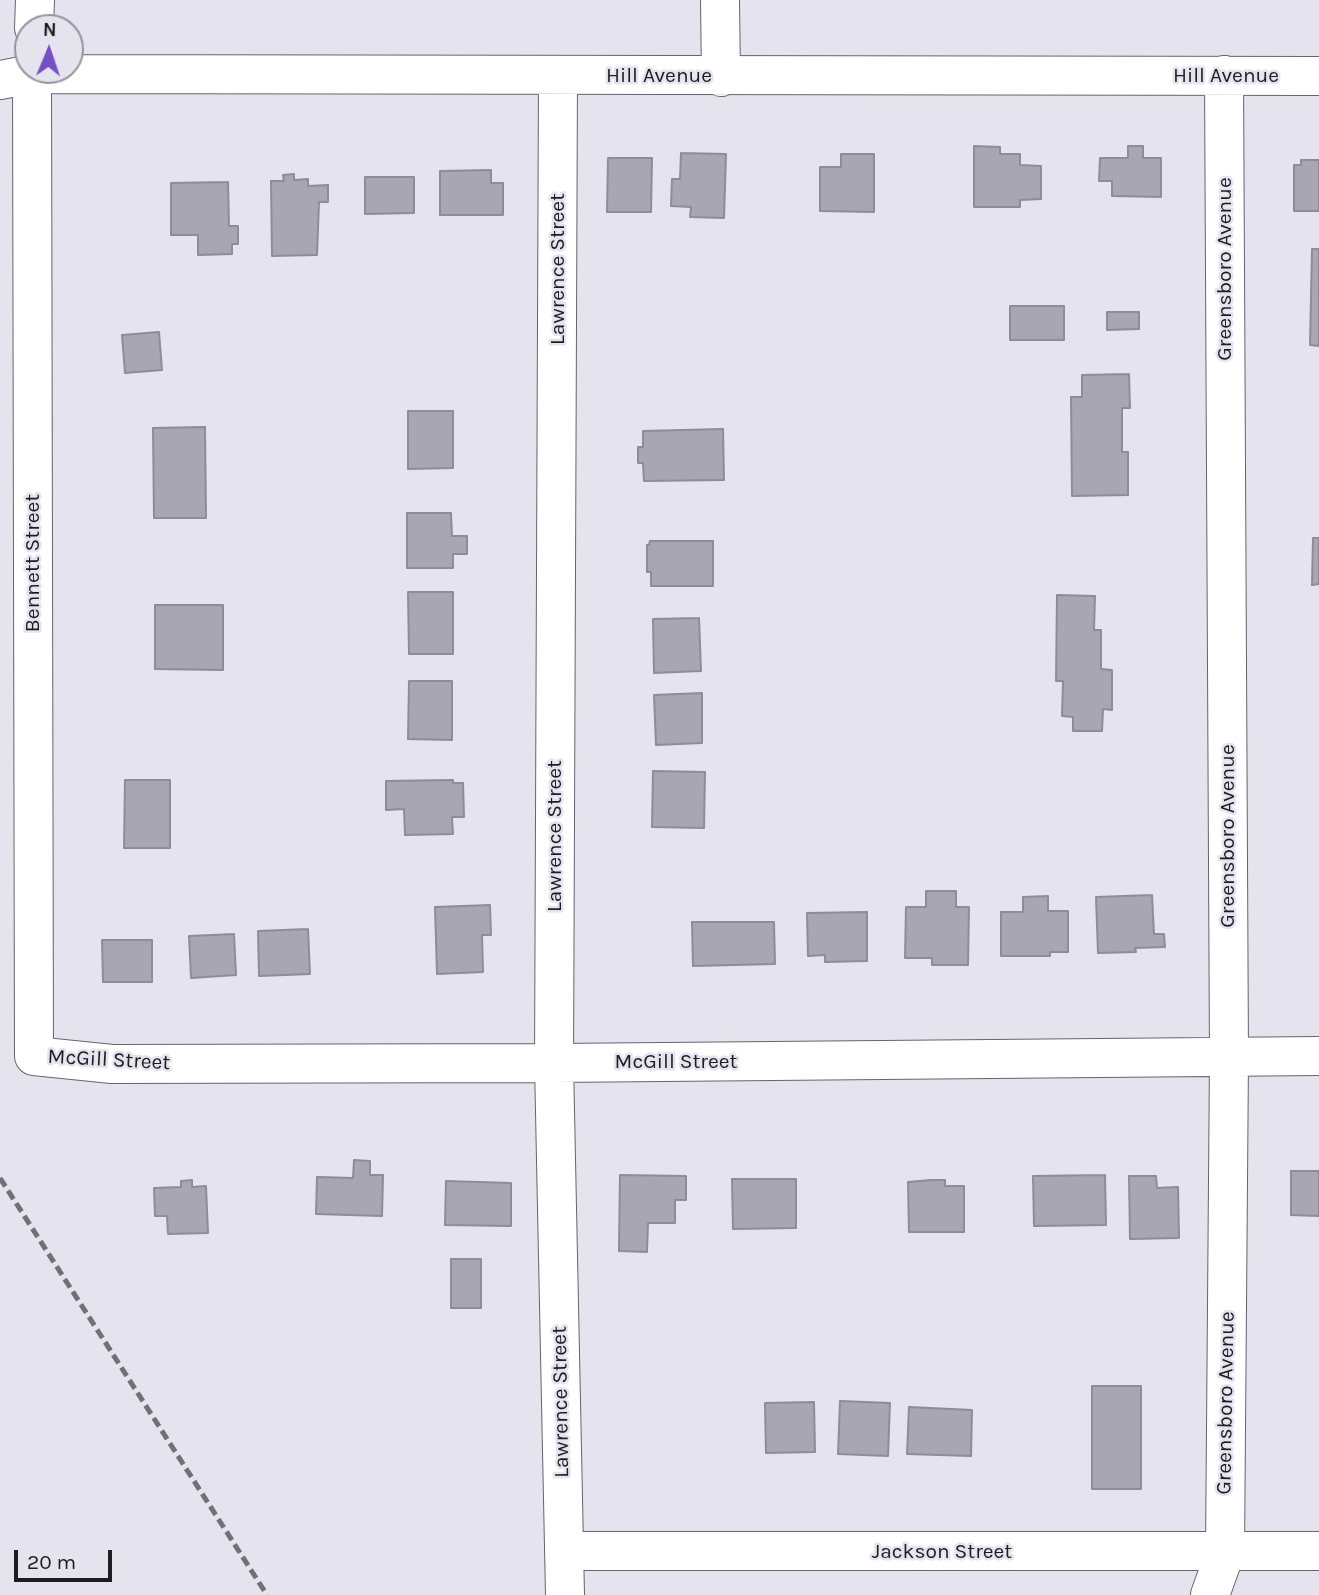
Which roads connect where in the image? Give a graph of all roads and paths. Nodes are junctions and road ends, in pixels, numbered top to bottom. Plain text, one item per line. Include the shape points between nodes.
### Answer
1 (720, 0) edge
2 (84, 74) edge
3 (1224, 75) junction
4 (558, 76) junction
5 (1319, 76) edge
6 (721, 77) junction
7 (21, 84) edge
8 (34, 1056) joint
9 (1319, 1056) edge
10 (1229, 1057) junction
11 (554, 1063) junction
12 (564, 1551) junction
13 (1319, 1551) edge
14 (1224, 1553) junction
15 (565, 1595) edge
16 (1210, 1595) edge

1 - 6 street
2 - 4 street, Hill Avenue
3 - 5 street, Hill Avenue
3 - 6 street, Hill Avenue
3 - 10 street, Greensboro Avenue
4 - 6 street, Hill Avenue
4 - 11 street, Lawrence Street
7 - 8 street, Bennett Street
8 - 11 street, McGill Street via 112,1063
9 - 10 street, McGill Street
10 - 11 street, McGill Street
10 - 14 street, Greensboro Avenue
11 - 12 street, Lawrence Street
12 - 14 street, Jackson Street
12 - 15 street, Lawrence Street
13 - 14 street, Jackson Street
14 - 16 street, Greensboro Avenue

